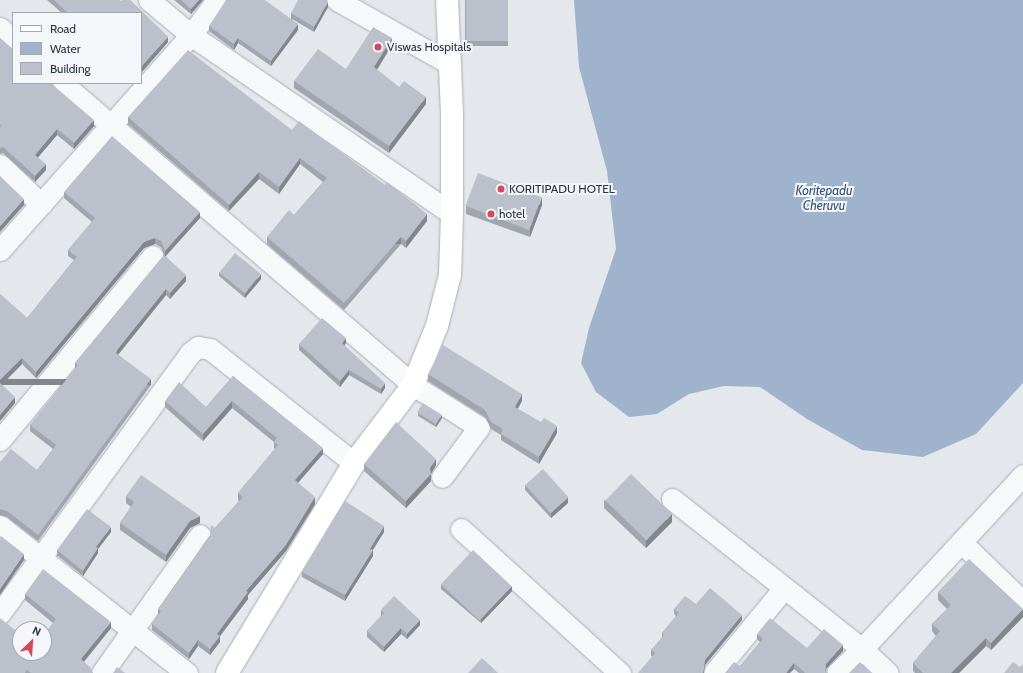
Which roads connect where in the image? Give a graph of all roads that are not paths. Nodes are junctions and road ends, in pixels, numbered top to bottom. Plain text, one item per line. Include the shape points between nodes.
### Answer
1 (149, 0) edge
2 (217, 0) edge
3 (337, 0) edge
4 (447, 0) edge
5 (0, 28) edge
6 (191, 36) junction
7 (12, 39) edge
8 (450, 64) junction
9 (63, 84) edge
10 (110, 126) junction
11 (0, 165) edge
12 (41, 204) junction
13 (452, 214) junction
14 (0, 250) edge
15 (153, 256) dead end
16 (413, 385) junction
17 (0, 440) edge
18 (354, 463) junction
19 (1023, 475) edge
20 (442, 477) dead end
21 (672, 499) dead end
22 (0, 526) edge
23 (460, 529) dead end
24 (200, 534) dead end
25 (961, 542) junction
26 (39, 557) junction
27 (784, 588) junction
28 (1023, 602) edge
29 (0, 613) edge
30 (134, 631) junction
31 (862, 649) junction
32 (102, 673) edge
33 (188, 673) edge
34 (227, 673) edge
35 (620, 673) edge
36 (714, 673) edge
37 (837, 673) edge
38 (888, 673) edge

1 - 6 street
2 - 6 street
3 - 8 street
4 - 8 street
5 - 7 street
6 - 10 street
6 - 13 street
8 - 13 street
9 - 10 street
10 - 12 street
10 - 16 street
11 - 12 street
12 - 14 street
13 - 16 street via 450,275 437,326
15 - 17 street
16 - 18 street
16 - 20 street via 479,427
18 - 26 street via 210,349 198,347 185,359
18 - 34 street
19 - 25 street
21 - 27 street
22 - 26 street
23 - 35 street
24 - 30 street
25 - 28 street
25 - 31 street
26 - 29 street
26 - 30 street
27 - 31 street
27 - 36 street
30 - 32 street
30 - 33 street
31 - 37 street
31 - 38 street

